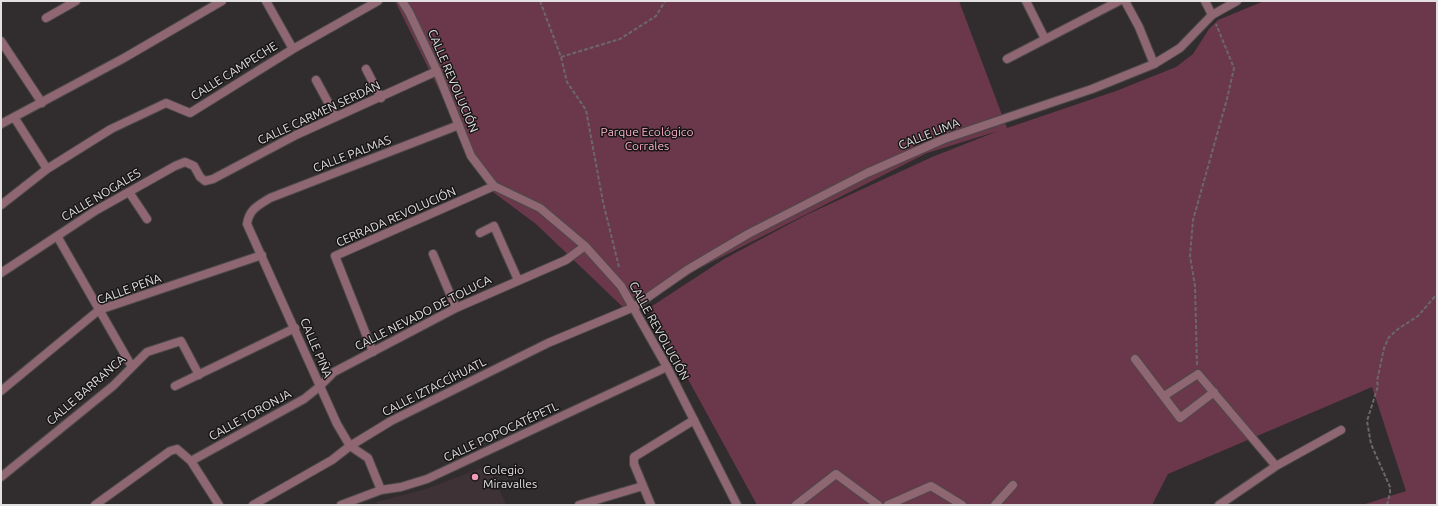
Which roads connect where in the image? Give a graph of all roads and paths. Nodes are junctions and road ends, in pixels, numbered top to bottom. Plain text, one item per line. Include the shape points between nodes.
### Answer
1 (76, 1) edge
2 (222, 1) edge
3 (266, 1) edge
4 (378, 1) edge
5 (402, 1) edge
6 (540, 1) edge
7 (665, 1) edge
8 (1026, 1) edge
9 (1119, 1) edge
10 (1125, 1) edge
11 (1205, 1) edge
12 (1237, 1) edge
13 (1212, 15) junction
14 (46, 18) dead end
15 (1045, 39) junction
16 (1, 41) edge
17 (293, 49) junction
18 (560, 56) junction
19 (1007, 59) dead end
20 (1154, 64) junction
21 (366, 69) dead end
22 (437, 71) junction
23 (316, 80) dead end
24 (381, 98) junction
25 (42, 103) junction
26 (14, 117) junction
27 (336, 118) junction
28 (1, 124) edge
29 (460, 125) junction
30 (47, 169) junction
31 (213, 179) joint
32 (494, 186) junction
33 (129, 192) junction
34 (1, 205) edge
35 (254, 208) joint
36 (146, 219) dead end
37 (480, 233) dead end
38 (57, 236) junction
39 (585, 246) junction
40 (433, 254) dead end
41 (262, 255) junction
42 (1, 273) edge
43 (518, 280) junction
44 (621, 286) junction
45 (1437, 294) edge
46 (634, 307) junction
47 (456, 308) junction
48 (99, 310) junction
49 (295, 328) junction
50 (373, 352) junction
51 (1135, 359) dead end
52 (132, 367) junction
53 (667, 367) junction
54 (1198, 374) junction
55 (199, 375) junction
56 (175, 386) dead end
57 (319, 387) junction
58 (1, 391) edge
59 (1214, 392) junction
60 (1164, 396) junction
61 (694, 420) junction
62 (1341, 430) dead end
63 (350, 446) junction
64 (191, 461) junction
65 (1276, 466) junction
66 (1, 477) edge
67 (1013, 485) dead end
68 (643, 486) junction
69 (381, 490) junction
70 (217, 504) edge
71 (95, 505) edge
72 (253, 505) edge
73 (341, 505) edge
74 (579, 505) edge
75 (651, 505) edge
76 (737, 505) edge
77 (796, 505) edge
78 (878, 505) edge
79 (888, 505) edge
80 (962, 505) edge
81 (995, 505) edge
82 (1219, 505) edge
83 (1387, 505) edge

1 - 14 street
2 - 25 street
3 - 17 street
4 - 17 street, CALLE CAMPECHE
5 - 22 street, CALLE REVOLUCIÓN
6 - 18 path
7 - 18 path via 656,16 620,39
8 - 15 street
9 - 15 street
10 - 20 street
11 - 13 street
12 - 13 street, CALLE LIMA
13 - 20 street, CALLE LIMA via 1180,48
13 - 54 path via 1234,68 1193,220 1190,256
15 - 19 street
16 - 25 street
17 - 30 street, CALLE CAMPECHE via 190,112 166,103 111,129
18 - 44 path via 567,82 586,110 603,202 617,255
20 - 46 street, CALLE LIMA via 1085,92 944,139 867,172 748,234 687,270
21 - 24 street
22 - 24 street, CALLE CARMEN SERDÁN
22 - 29 street, CALLE REVOLUCIÓN
23 - 27 street
24 - 27 street, CALLE CARMEN SERDÁN
25 - 26 street
26 - 28 street
26 - 30 street
27 - 31 street, CALLE CARMEN SERDÁN via 296,135
29 - 32 street, CALLE REVOLUCIÓN via 471,156
29 - 35 street, CALLE PALMAS via 270,198
30 - 34 street, CALLE CAMPECHE
31 - 33 street, CALLE NOGALES via 205,181 194,166 185,162
32 - 39 street, CALLE REVOLUCIÓN via 540,208
32 - 50 street, CERRADA REVOLUCIÓN via 336,256
33 - 36 street
33 - 38 street, CALLE NOGALES
35 - 41 street, CALLE PIÑA via 248,215 247,224
37 - 43 street via 494,226
38 - 42 street, CALLE NOGALES
38 - 48 street
39 - 43 street, CALLE NEVADO DE TOLUCA via 566,260
39 - 44 street, CALLE REVOLUCIÓN
40 - 47 street
41 - 48 street, CALLE PEÑA
41 - 49 street, CALLE PIÑA
43 - 47 street, CALLE NEVADO DE TOLUCA
44 - 46 street, CALLE REVOLUCIÓN
45 - 83 path via 1418,316 1393,332 1384,348 1378,386 1367,421 1371,444 1390,487
46 - 53 street, CALLE REVOLUCIÓN
46 - 63 street, CALLE IZTACCÍHUATL via 548,343 392,420
47 - 50 street, CALLE NEVADO DE TOLUCA
48 - 52 street
48 - 58 street, CALLE PEÑA
49 - 55 street
49 - 57 street, CALLE PIÑA
50 - 57 street, CALLE NEVADO DE TOLUCA via 334,372
51 - 60 street
52 - 55 street, CALLE BARRANCA via 147,352 181,341
52 - 66 street, CALLE BARRANCA via 113,386
53 - 61 street, CALLE REVOLUCIÓN
53 - 69 street, CALLE POPOCATÉPETL via 427,479
54 - 59 street
54 - 60 street
55 - 56 street
57 - 63 street, CALLE PIÑA
57 - 64 street, CALLE TORONJA via 304,399
59 - 60 street via 1180,418
59 - 65 street
61 - 68 street via 634,457 634,464
61 - 76 street, CALLE REVOLUCIÓN
62 - 65 street
63 - 69 street, CALLE PIÑA via 368,458
63 - 72 street, CALLE IZTACCÍHUATL via 332,460
64 - 70 street
64 - 71 street via 178,450 170,451
65 - 82 street
67 - 81 street
68 - 74 street
68 - 75 street
69 - 73 street, CALLE POPOCATÉPETL
77 - 78 street via 836,474
79 - 80 street via 931,486

